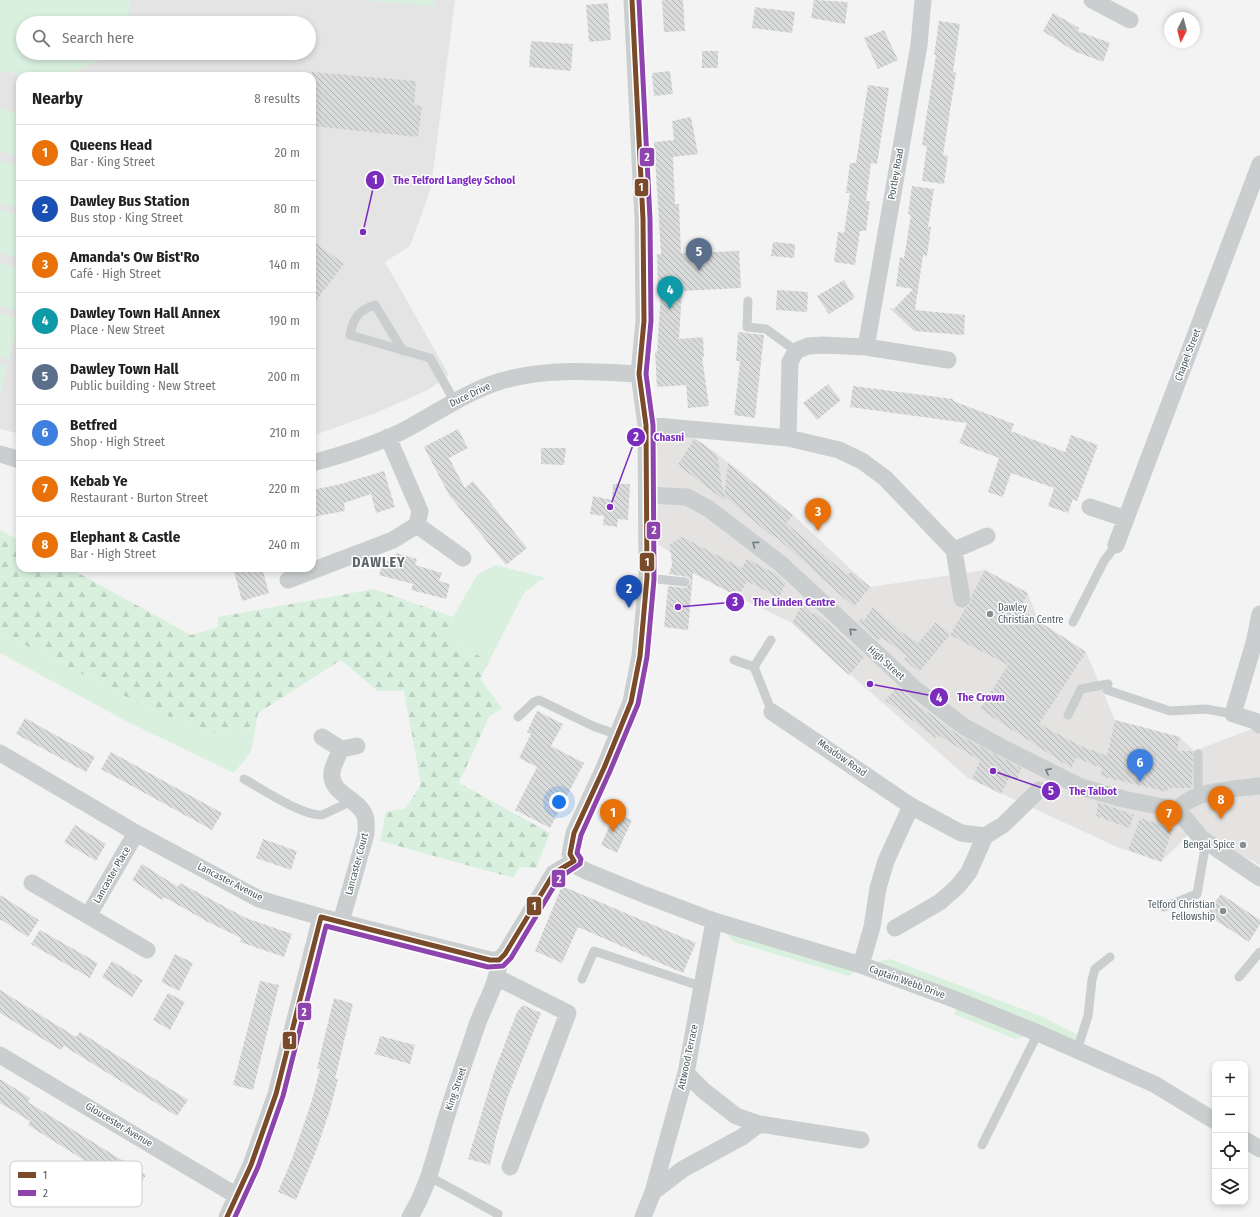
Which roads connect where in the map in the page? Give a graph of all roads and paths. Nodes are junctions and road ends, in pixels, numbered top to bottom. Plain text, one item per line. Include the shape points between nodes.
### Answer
1 (632, 0) edge
2 (923, 0) edge
3 (1092, 0) edge
4 (1130, 20) dead end
5 (1260, 164) edge
6 (748, 301) dead end
7 (866, 347) junction
8 (403, 351) junction
9 (796, 351) junction
10 (948, 360) dead end
11 (639, 374) junction
12 (455, 402) junction
13 (646, 425) junction
14 (388, 437) junction
15 (788, 438) junction
16 (0, 454) edge
17 (16, 459) edge
18 (316, 462) edge
19 (647, 495) junction
20 (1090, 507) dead end
21 (1126, 519) junction
22 (417, 524) junction
23 (987, 536) dead end
24 (1116, 545) joint
25 (954, 550) junction
26 (463, 558) dead end
27 (316, 563) edge
28 (301, 572) edge
29 (648, 578) junction
30 (288, 580) dead end
31 (685, 582) dead end
32 (962, 599) dead end
33 (1260, 614) edge
34 (1072, 622) dead end
35 (771, 640) dead end
36 (734, 660) dead end
37 (754, 667) junction
38 (772, 712) joint
39 (1233, 714) junction
40 (1068, 715) dead end
41 (518, 716) dead end
42 (1260, 725) edge
43 (618, 735) junction
44 (322, 737) dead end
45 (0, 753) edge
46 (1198, 754) dead end
47 (244, 778) dead end
48 (1260, 786) edge
49 (1038, 790) dead end
50 (1198, 797) junction
51 (352, 801) junction
52 (911, 806) junction
53 (1178, 810) junction
54 (136, 833) junction
55 (985, 836) junction
56 (1206, 842) junction
57 (580, 866) junction
58 (1260, 878) edge
59 (32, 883) dead end
60 (1164, 907) dead end
61 (88, 916) junction
62 (322, 917) junction
63 (714, 921) junction
64 (341, 922) junction
65 (896, 928) dead end
66 (147, 950) dead end
67 (1260, 952) edge
68 (1110, 957) dead end
69 (499, 960) junction
70 (861, 965) junction
71 (496, 977) junction
72 (1239, 977) dead end
73 (582, 979) dead end
74 (703, 987) junction
75 (1038, 1033) junction
76 (1077, 1050) junction
77 (0, 1055) edge
78 (686, 1074) junction
79 (1212, 1119) edge
80 (759, 1124) junction
81 (860, 1140) dead end
82 (1248, 1142) edge
83 (982, 1145) dead end
84 (1260, 1149) edge
85 (510, 1167) dead end
86 (430, 1177) junction
87 (654, 1192) junction
88 (237, 1196) junction
89 (228, 1217) edge
90 (410, 1217) edge
91 (497, 1217) edge
92 (643, 1217) edge

1 - 11 street via 643,219 644,321
2 - 7 street, Portley Road via 919,45
3 - 4 street
5 - 21 street, Chapel Street
6 - 9 lane via 747,327 766,329
7 - 9 street via 808,346
7 - 10 street
8 - 8 lane via 350,335 352,322 364,308 374,305
8 - 12 lane via 430,358
9 - 15 street via 790,362
11 - 12 street, Duce Drive via 594,371 533,374 494,384
11 - 13 street
12 - 14 street, Duce Drive
13 - 15 street
13 - 19 street
14 - 18 street, Duce Drive
14 - 22 street via 420,511
15 - 25 street via 839,450 862,461 885,478
16 - 17 street
19 - 29 street
53 -> 19 street, High Street via 1081,787 963,726 893,669 781,564 708,509 687,497
20 - 21 street
21 - 24 street, Chapel Street
22 - 26 street
22 - 27 street via 393,540
23 - 25 street
24 - 34 lane via 1104,561
25 - 32 street
28 - 30 street
29 - 31 lane
29 - 43 street via 634,690
33 - 39 street
35 - 37 lane
36 - 37 lane
37 - 38 lane
38 - 52 street, Meadow Road
39 - 40 lane via 1206,709 1170,711 1107,687 1081,689
39 - 42 street
41 - 43 lane via 540,700 593,726
43 - 57 street via 574,833 570,854
44 - 51 street, Lancaster Court via 349,747 332,773 333,782 338,790
45 - 54 street, Lancaster Avenue
46 - 50 lane
47 - 51 lane via 302,811 317,815
48 - 50 street via 1206,793
49 - 55 street via 1004,825
50 - 53 street via 1182,804
51 - 64 street, Lancaster Court via 364,814 366,834
52 - 55 street, Meadow Road via 961,833
52 - 70 street via 886,861
53 - 56 street
54 - 61 street, Lancaster Place
54 - 62 street, Lancaster Avenue via 260,899
55 - 65 street via 969,872 958,886 940,902
56 - 58 street
56 - 60 lane via 1197,894
57 - 63 street, Captain Webb Drive via 645,895
57 - 69 street via 554,873 513,942
59 - 61 street
61 - 66 street
62 - 64 street, Lancaster Avenue
62 - 88 street via 276,1094
63 - 70 street, Captain Webb Drive
63 - 74 street, Attwood Terrace
64 - 69 street, Lancaster Avenue via 490,960
67 - 72 lane
68 - 76 lane via 1095,969 1088,1016
69 - 71 street, King Street
70 - 75 street, Captain Webb Drive
71 - 85 street via 568,1013
71 - 86 street, King Street via 442,1131
73 - 74 lane via 594,951
74 - 78 street, Attwood Terrace
75 - 76 street, Captain Webb Drive
75 - 83 lane
76 - 79 street, Captain Webb Drive via 1154,1084
77 - 88 street, Gloucester Avenue
78 - 80 street via 736,1116
78 - 87 street, Attwood Terrace
80 - 81 street
80 - 87 street, Attwood Terrace via 742,1137 683,1169
82 - 84 street
86 - 90 street, King Street
86 - 91 lane via 498,1214
87 - 92 street, Attwood Terrace
88 - 89 street

